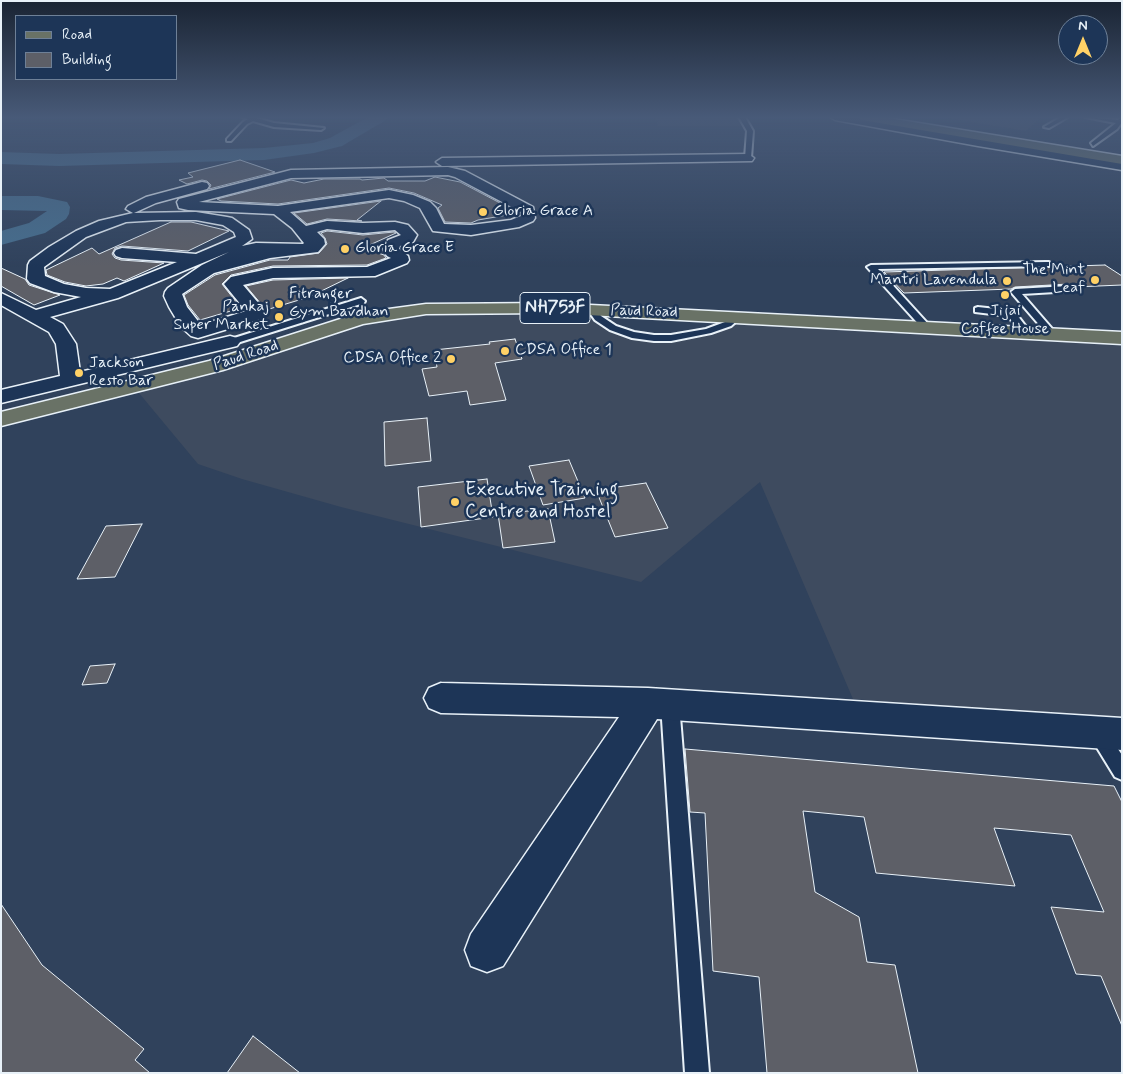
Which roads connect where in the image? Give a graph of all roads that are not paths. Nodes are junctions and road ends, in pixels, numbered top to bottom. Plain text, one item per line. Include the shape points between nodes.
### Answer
1 (274, 167) edge
2 (408, 171) junction
3 (314, 173) junction
4 (304, 190) dead end
5 (392, 195) junction
6 (133, 209) dead end
7 (278, 210) junction
8 (438, 228) junction
9 (122, 254) dead end
10 (203, 264) junction
11 (1046, 264) dead end
12 (295, 272) junction
13 (233, 284) junction
14 (184, 285) junction
15 (1069, 289) dead end
16 (112, 294) junction
17 (1, 298) edge
18 (361, 302) dead end
19 (978, 310) dead end
20 (35, 316) junction
21 (926, 327) junction
22 (1025, 332) junction
23 (1051, 333) junction
24 (1122, 338) edge
25 (236, 339) junction
26 (71, 380) junction
27 (1, 396) edge
28 (1, 419) edge
29 (441, 698) dead end
30 (659, 703) junction
31 (1109, 734) edge
32 (1122, 771) edge
33 (487, 950) dead end
34 (697, 1073) edge

1 - 6 street via 151,200
2 - 3 street
2 - 5 street
2 - 8 street via 448,170 528,210 528,218 514,224 471,230
3 - 4 street
3 - 7 street via 286,175 184,202 184,205
5 - 7 street
5 - 8 street via 425,205
7 - 10 street via 313,244 302,249 250,248
8 - 12 street via 398,244 394,250 403,256 403,261 359,281 348,283
9 - 10 street
10 - 12 street via 312,249 317,244 316,239 307,232 327,225 395,226 403,228 409,235 408,239 394,244 391,249 401,260 369,272
10 - 14 street
10 - 16 street
10 - 16 street via 244,239 241,230 227,221 196,216 125,218 81,234 36,265 36,279 60,288
11 - 21 lane via 871,267
12 - 13 street via 259,276
13 - 14 street
13 - 25 street via 257,312
14 - 25 street via 173,296 188,322 198,332 212,328 217,336
15 - 23 lane via 1015,292
16 - 20 street
17 - 20 street
18 - 25 lane
19 - 22 lane via 1011,313
20 - 26 street via 56,328 66,344
21 - 22 main road, Paud Road / NH753F
21 - 25 main road, Paud Road / NH753F via 593,310 486,308 390,313
22 - 23 main road, Paud Road / NH753F
23 - 24 main road, Paud Road / NH753F
25 - 26 street
25 - 28 main road, Paud Road / NH753F via 188,373
26 - 27 street
29 - 30 street
30 - 31 street
30 - 33 street
30 - 34 lane
31 - 32 lane

